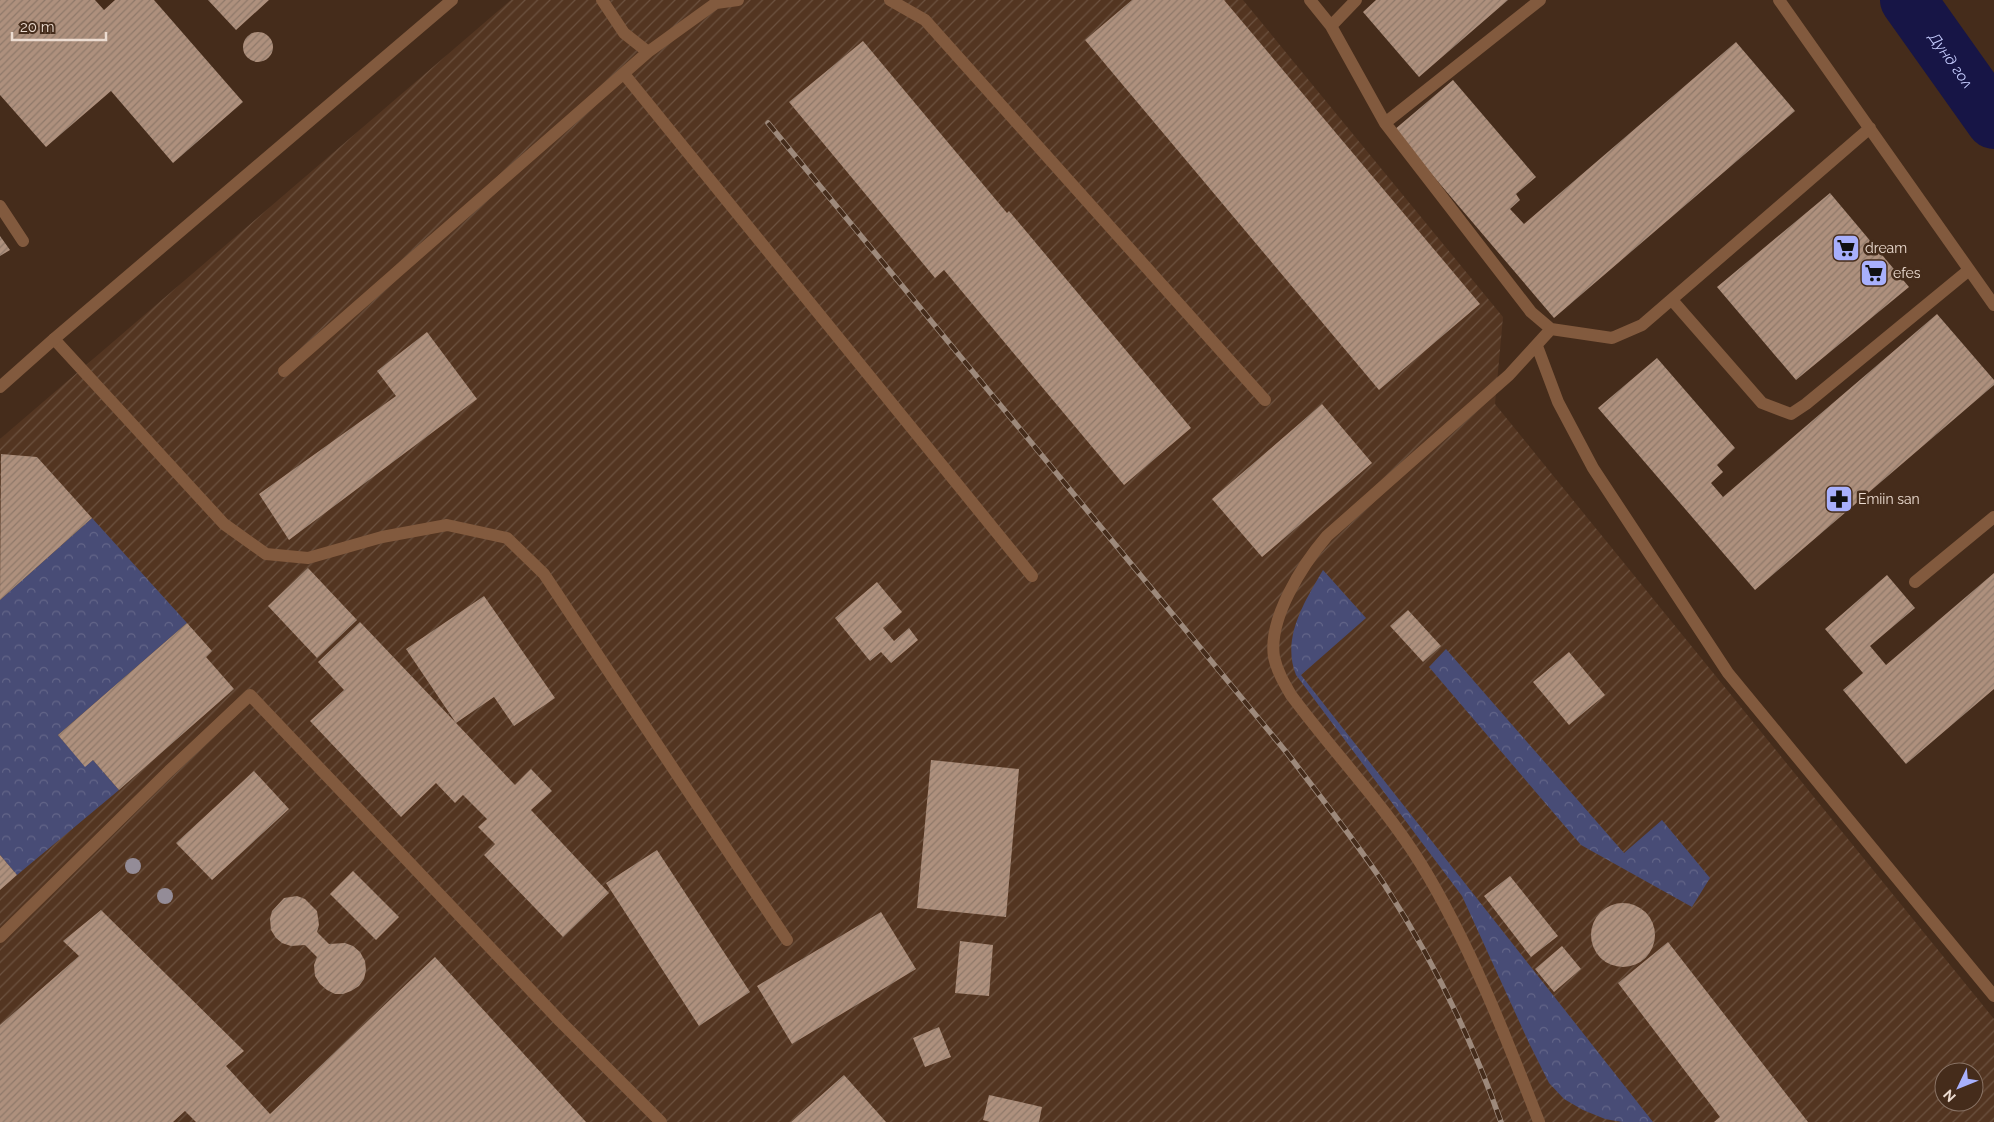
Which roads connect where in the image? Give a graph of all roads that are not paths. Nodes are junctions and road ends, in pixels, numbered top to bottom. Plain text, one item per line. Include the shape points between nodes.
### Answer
1 (452, 0) edge
2 (602, 0) edge
3 (738, 0) edge
4 (890, 0) edge
5 (1310, 0) edge
6 (1356, 0) edge
7 (1540, 0) edge
8 (1779, 0) edge
9 (1330, 26) junction
10 (648, 52) junction
11 (624, 74) junction
12 (1385, 123) junction
13 (1870, 128) junction
14 (0, 206) edge
15 (23, 241) dead end
16 (1969, 270) junction
17 (1672, 300) junction
18 (1994, 305) edge
19 (1551, 329) junction
20 (54, 338) junction
21 (1537, 346) junction
22 (284, 372) dead end
23 (0, 387) edge
24 (1265, 400) dead end
25 (1994, 517) edge
26 (1032, 576) dead end
27 (1915, 582) dead end
28 (0, 937) edge
29 (787, 940) dead end
30 (1994, 996) edge
31 (661, 1122) edge
32 (1539, 1122) edge

1 - 20 street
2 - 10 street via 624,33
3 - 10 street via 716,3
4 - 24 street via 925,20
5 - 9 street
6 - 9 street
7 - 12 street
8 - 13 street
9 - 12 street
10 - 11 street
11 - 22 street
11 - 26 street
12 - 19 street via 1531,312
13 - 16 street
13 - 17 street
14 - 15 street
16 - 17 street via 1791,414 1762,402
16 - 18 street
17 - 19 street via 1642,325 1612,338
19 - 21 street
20 - 23 street
20 - 29 street via 224,524 266,554 308,558 382,536 447,525 507,538 544,574
21 - 30 street via 1558,402 1593,468 1728,673
21 - 32 street via 1509,375 1327,536 1294,585 1280,619 1274,646 1277,667 1291,695 1388,816 1434,886 1469,955
25 - 27 street
28 - 31 street via 250,695 560,1021

